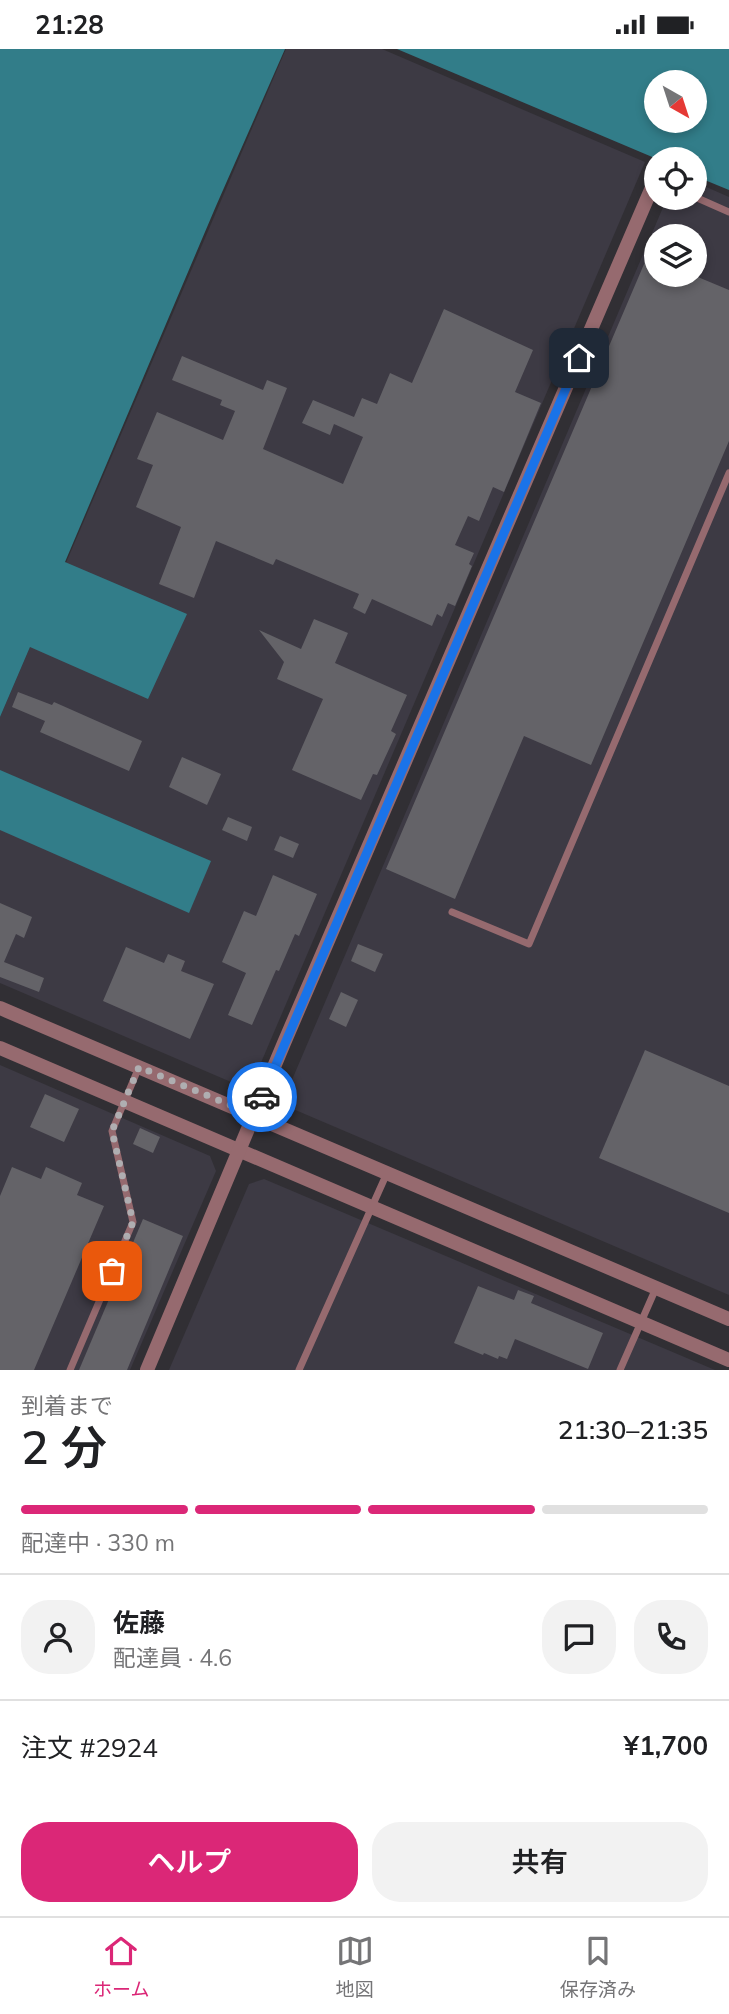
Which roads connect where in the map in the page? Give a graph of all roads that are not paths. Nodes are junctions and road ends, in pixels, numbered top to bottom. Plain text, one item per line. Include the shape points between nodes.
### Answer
1 (707, 202) edge
2 (644, 208) edge
3 (729, 212) edge
4 (729, 473) edge
5 (452, 912) dead end
6 (0, 1008) edge
7 (0, 1048) edge
8 (139, 1067) junction
9 (124, 1101) junction
10 (254, 1115) junction
11 (239, 1151) junction
12 (388, 1172) junction
13 (372, 1207) junction
14 (657, 1287) junction
15 (729, 1319) edge
16 (640, 1322) junction
17 (729, 1360) edge
18 (69, 1370) edge
19 (147, 1370) edge
20 (299, 1370) edge
21 (620, 1370) edge

1 - 3 lane
2 - 10 street
4 - 5 lane via 529,944
6 - 8 street
7 - 9 street
8 - 9 lane
8 - 10 street
9 - 11 street
9 - 18 lane via 112,1131 133,1222
10 - 11 street
10 - 12 street
11 - 13 street
11 - 19 street
12 - 13 lane
12 - 14 street
13 - 16 street
13 - 20 lane
14 - 15 street
14 - 16 lane
16 - 17 street
16 - 21 lane

